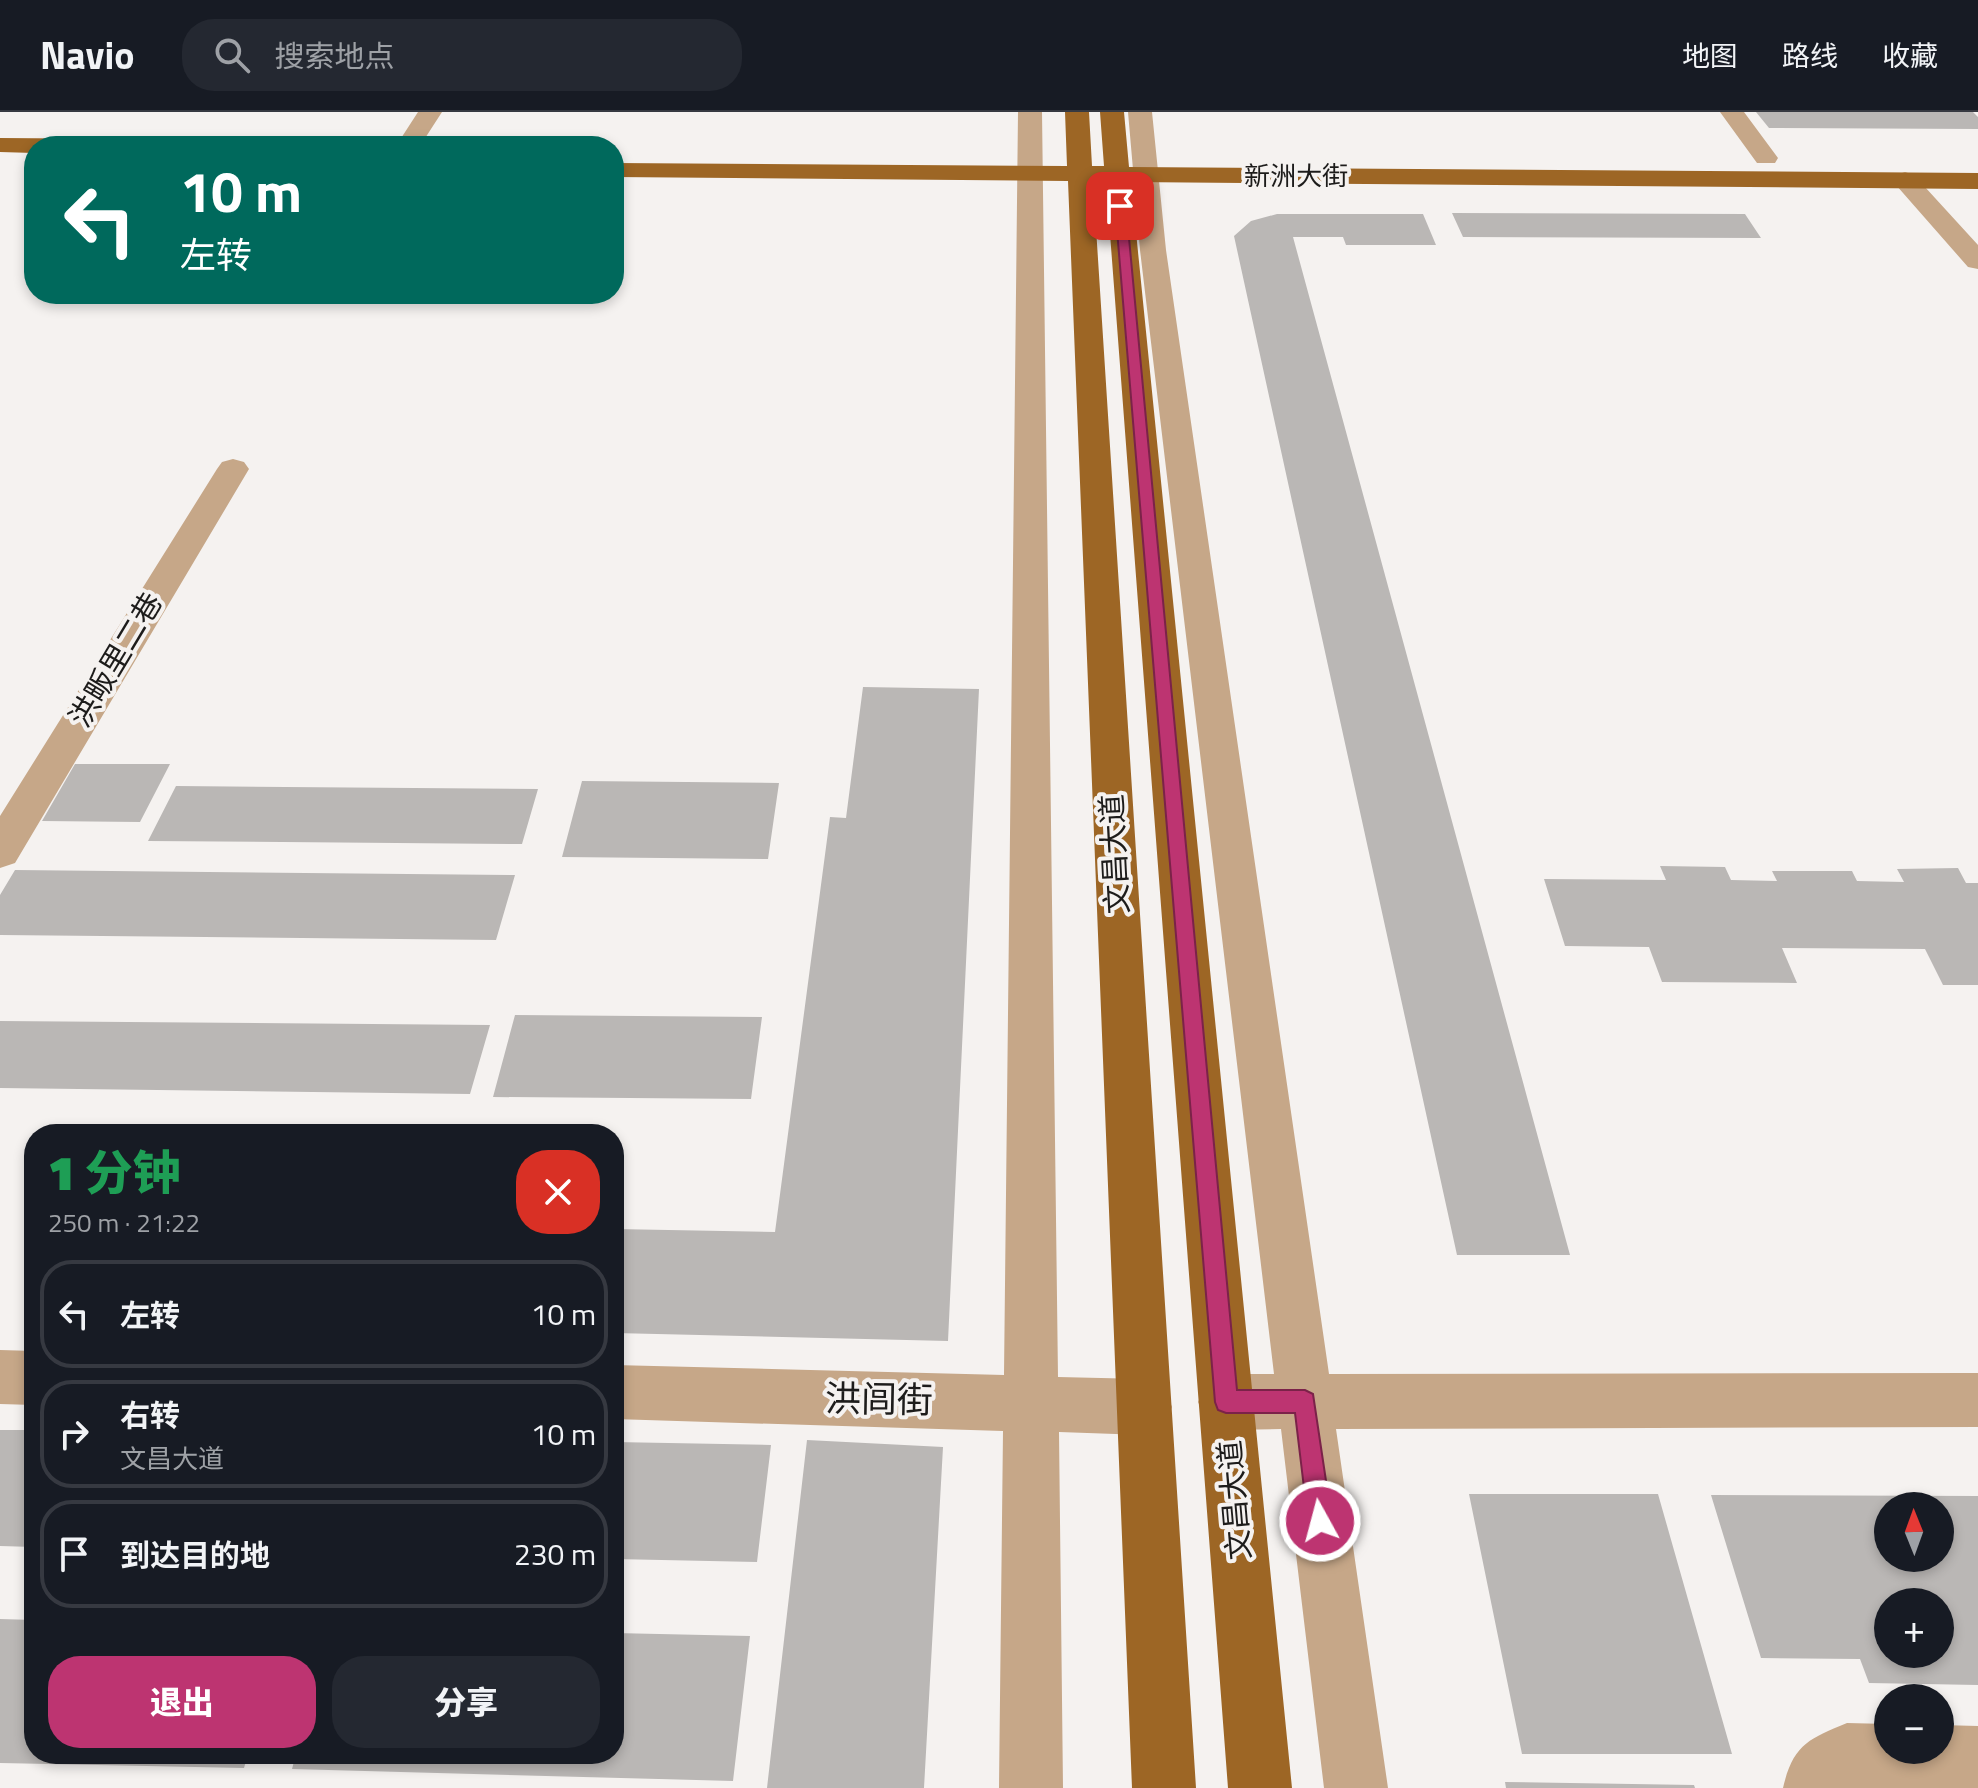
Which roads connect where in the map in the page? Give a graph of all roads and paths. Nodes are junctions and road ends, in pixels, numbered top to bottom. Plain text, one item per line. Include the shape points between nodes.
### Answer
1 (430, 112) edge
2 (1732, 112) edge
3 (414, 136) edge
4 (0, 145) edge
5 (24, 145) edge
6 (1030, 146) edge
7 (1112, 146) edge
8 (624, 150) edge
9 (1766, 158) junction
10 (1978, 160) edge
11 (0, 165) edge
12 (24, 166) edge
13 (624, 169) edge
14 (1905, 180) junction
15 (1978, 181) edge
16 (1978, 261) edge
17 (233, 469) dead end
18 (0, 851) edge
19 (0, 1377) edge
20 (24, 1378) edge
21 (624, 1392) edge
22 (1978, 1400) edge
23 (1226, 1402) junction
24 (1305, 1402) junction
25 (1031, 1403) junction
26 (1144, 1407) junction
27 (1978, 1758) edge
28 (1031, 1788) edge
29 (1164, 1788) edge
30 (1260, 1788) edge
31 (1356, 1788) edge
32 (1815, 1788) edge

1 - 3 street
2 - 9 street
4 - 5 main road
6 - 7 main road, 新洲大街
6 - 8 main road, 新洲大街
6 - 13 main road, 新洲大街
6 - 25 street
7 - 9 main road, 新洲大街
7 - 14 main road, 新洲大街
7 - 23 main road, 文昌大道
7 - 24 street via 1153,250
7 - 26 main road, 文昌大道
9 - 10 main road, 新洲大街
11 - 12 main road
14 - 15 main road, 新洲大街
14 - 16 street
17 - 18 street, 洪畈里二巷
19 - 20 street
21 - 25 street, 洪闾街
22 - 24 street
23 - 24 street
23 - 30 main road, 文昌大道
24 - 31 street
25 - 26 street, 洪闾街
25 - 28 street
26 - 29 main road, 文昌大道
27 - 32 street via 1847,1755 1818,1774

